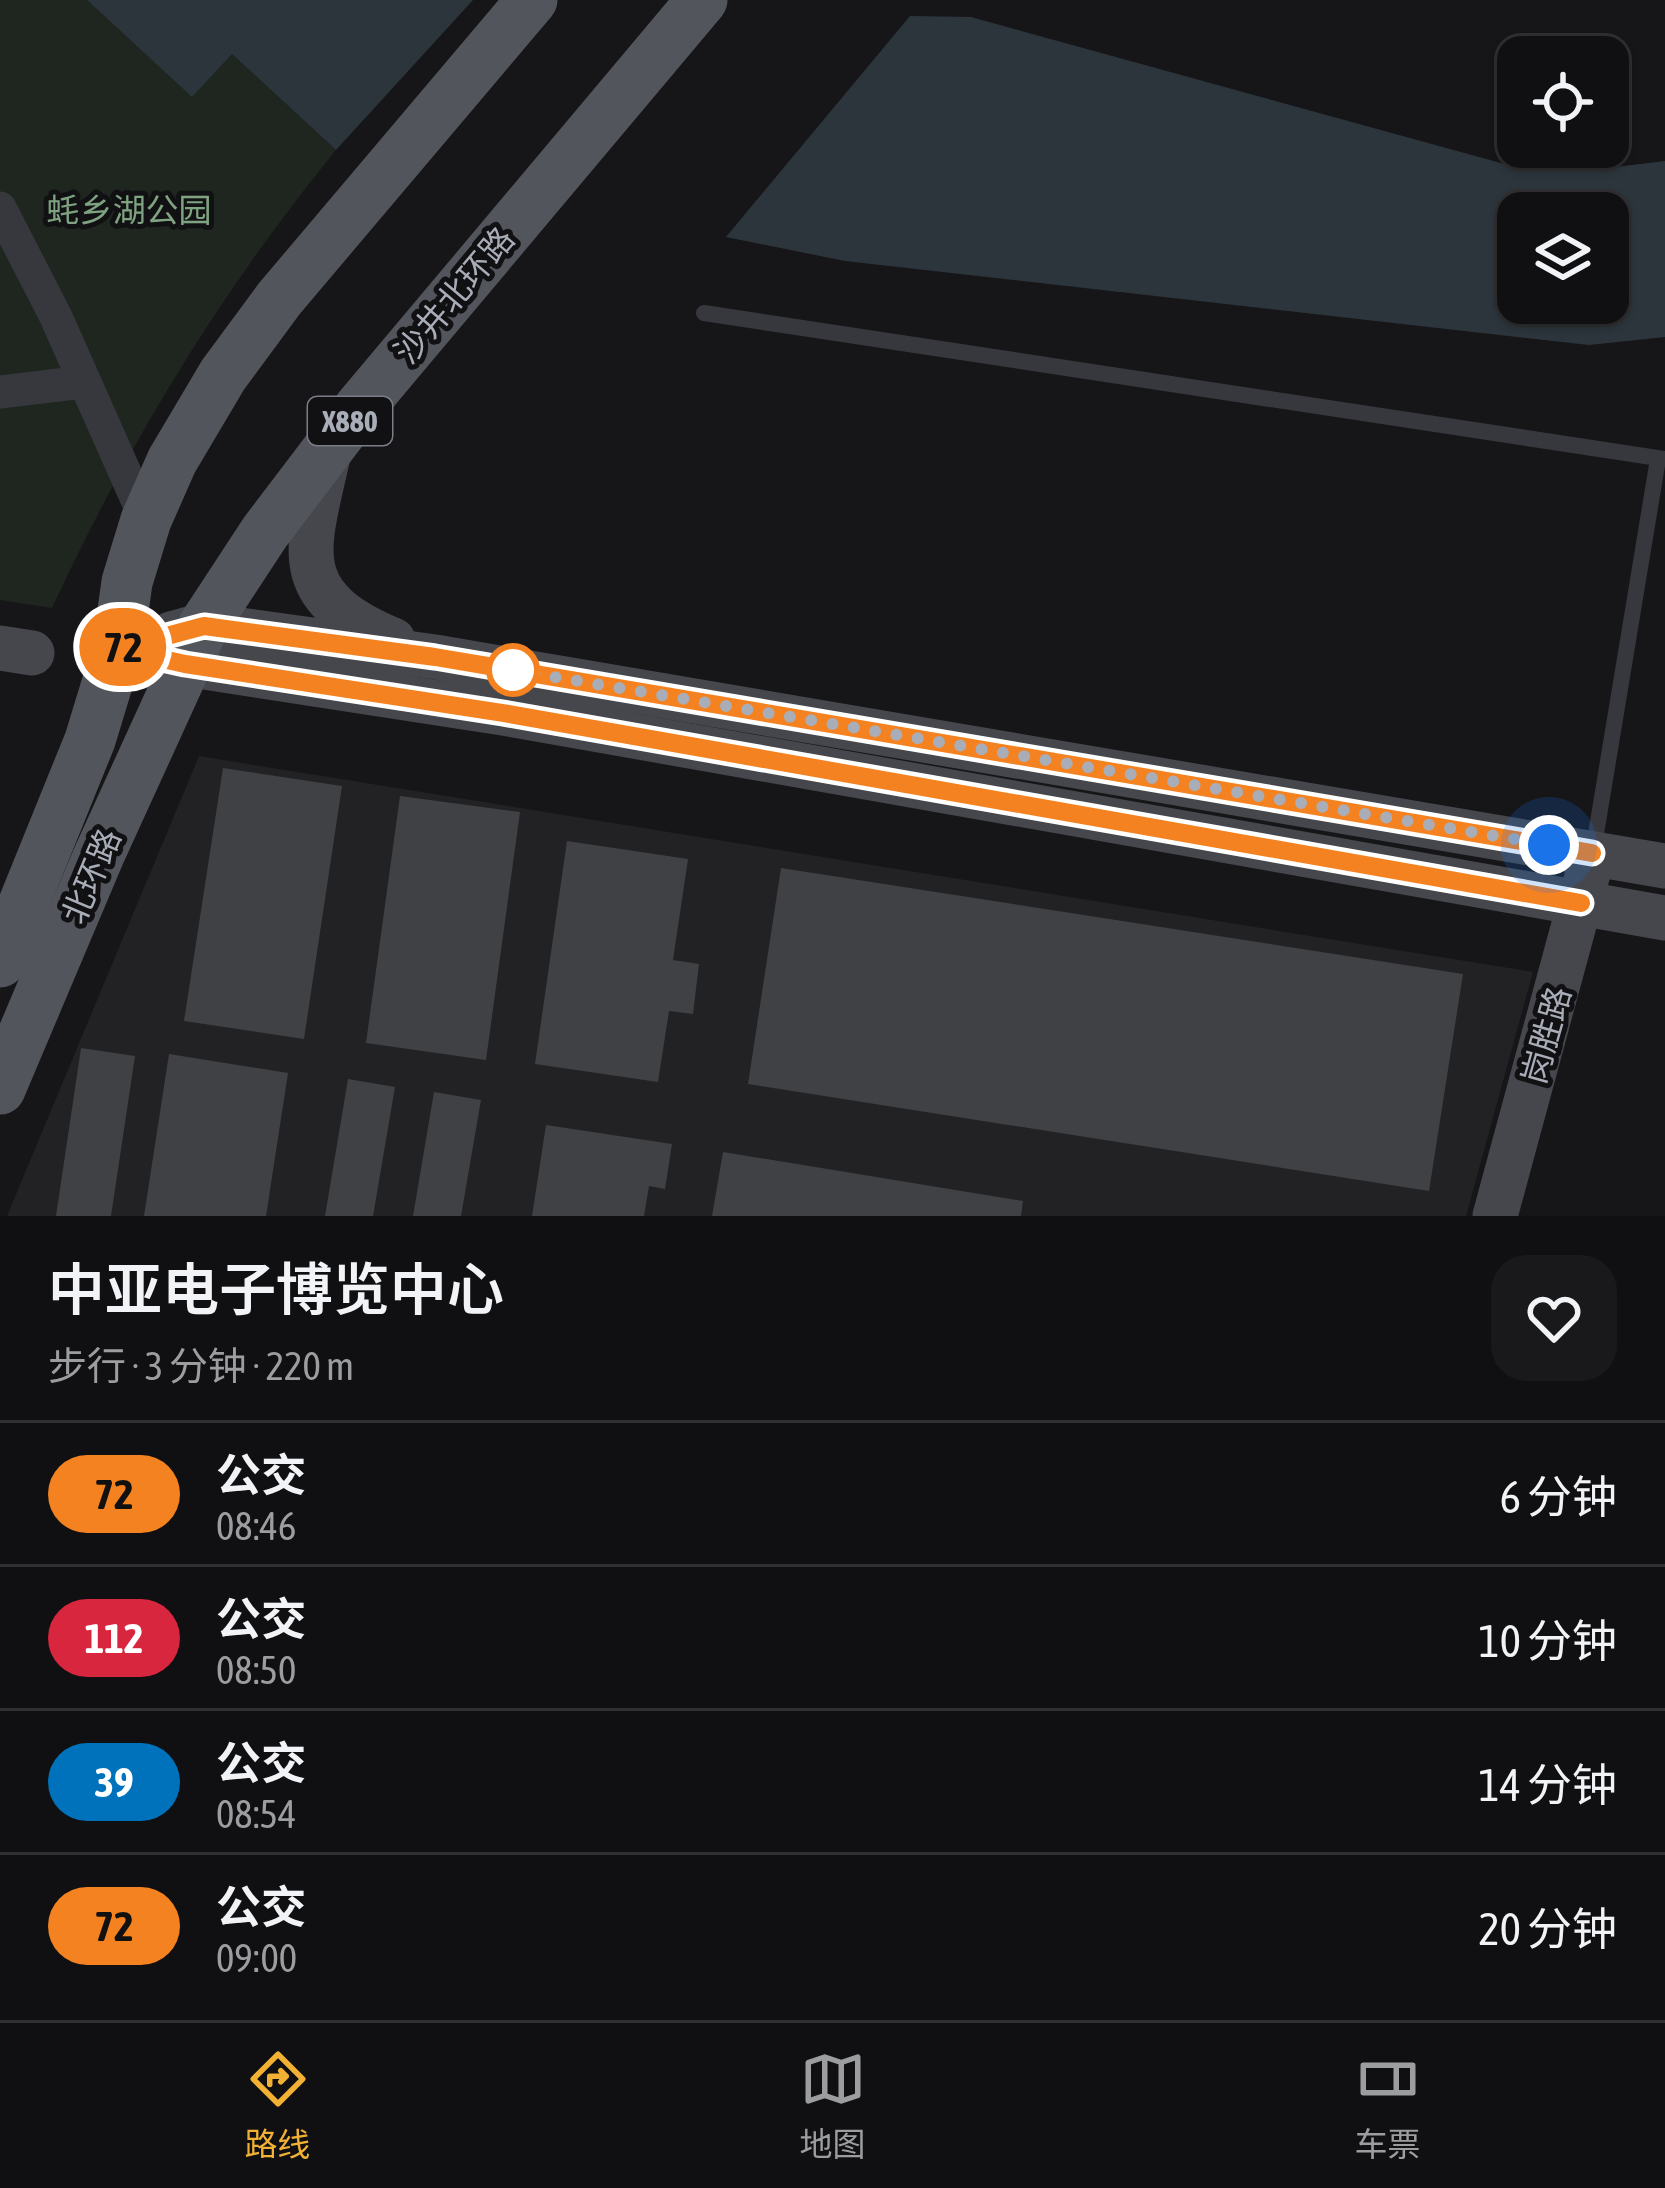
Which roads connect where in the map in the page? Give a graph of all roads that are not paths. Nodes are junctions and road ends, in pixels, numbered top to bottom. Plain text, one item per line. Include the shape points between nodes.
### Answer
1 (532, 0) edge
2 (702, 0) edge
3 (0, 208) edge
4 (704, 313) dead end
5 (83, 382) junction
6 (0, 392) edge
7 (330, 446) junction
8 (1662, 459) edge
9 (146, 520) junction
10 (195, 645) junction
11 (118, 649) junction
12 (435, 657) junction
13 (1592, 853) junction
14 (1665, 866) edge
15 (1581, 903) junction
16 (1665, 918) edge
17 (0, 962) edge
18 (0, 1089) edge
19 (1495, 1216) edge

1 - 9 main road via 279,299 223,375
2 - 7 main road, 沙井北环路 / X880
3 - 5 street
4 - 8 lane
5 - 6 street
5 - 9 street
7 - 10 main road, 沙井北环路 / X880
7 - 12 street via 311,568 327,602 354,624
8 - 13 lane
9 - 11 main road
10 - 11 street
10 - 12 street
10 - 15 street via 503,713
10 - 18 main road, 北环路 / X880
11 - 17 main road, 北环路
12 - 13 street
13 - 14 street
13 - 15 street, 岗胜路
15 - 16 street
15 - 19 street, 岗胜路

